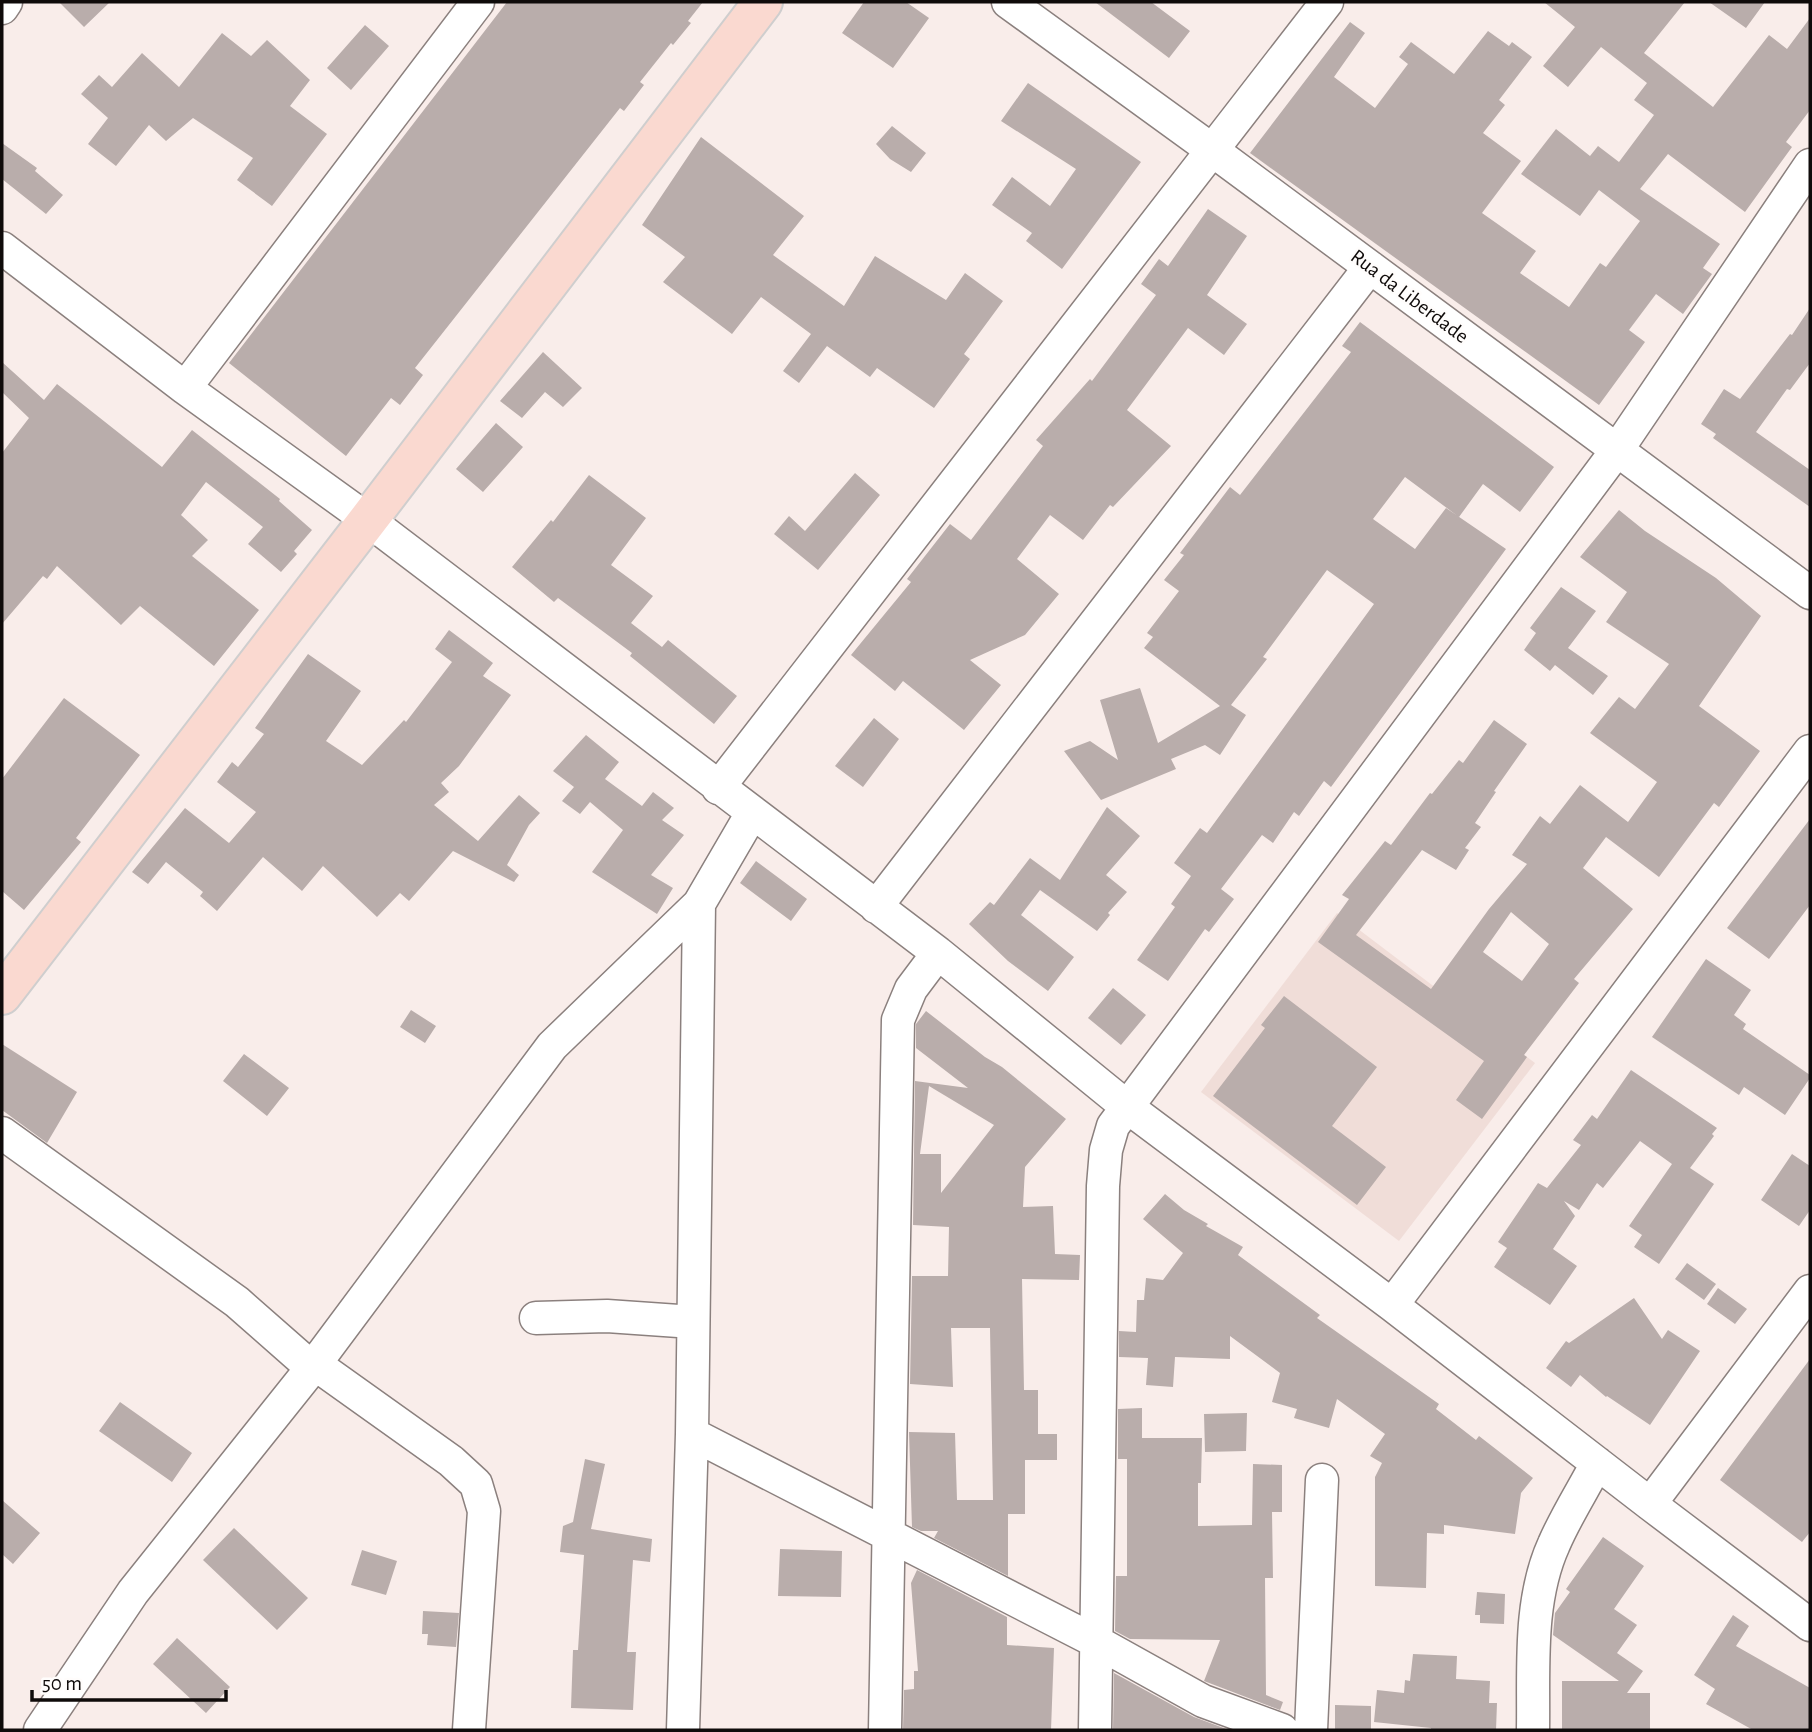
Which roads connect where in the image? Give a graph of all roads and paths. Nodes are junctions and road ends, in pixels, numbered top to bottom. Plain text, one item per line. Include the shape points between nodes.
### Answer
1 (6, 2) edge
2 (478, 2) edge
3 (763, 2) edge
4 (1008, 2) edge
5 (1327, 2) edge
6 (2, 8) edge
7 (1212, 150) junction
8 (1810, 165) edge
9 (2, 248) edge
10 (1370, 267) junction
11 (185, 388) junction
12 (1617, 450) junction
13 (368, 520) junction
14 (1810, 593) edge
15 (1810, 751) edge
16 (718, 788) junction
17 (752, 813) junction
18 (699, 904) junction
19 (876, 906) junction
20 (937, 953) junction
21 (2, 995) edge
22 (1126, 1106) junction
23 (2, 1133) edge
24 (1810, 1291) edge
25 (1392, 1305) junction
26 (536, 1318) dead end
27 (693, 1322) junction
28 (313, 1366) junction
29 (692, 1434) junction
30 (1597, 1463) junction
31 (1322, 1480) dead end
32 (1650, 1504) junction
33 (890, 1534) junction
34 (1810, 1625) edge
35 (1097, 1642) junction
36 (40, 1730) edge
37 (469, 1730) edge
38 (683, 1730) edge
39 (885, 1730) edge
40 (1095, 1730) edge
41 (1282, 1730) edge
42 (1311, 1730) edge
43 (1532, 1730) edge

1 - 6 street
2 - 11 street
3 - 13 main road
4 - 7 street, Rua da Liberdade
5 - 7 street
7 - 10 street, Rua da Liberdade
7 - 16 street
8 - 12 street
9 - 11 street
10 - 12 street, Rua da Liberdade
10 - 19 street
11 - 13 street
12 - 14 street, Rua da Liberdade
12 - 22 street
13 - 16 street
13 - 21 main road
15 - 25 street
16 - 17 street
17 - 18 street
17 - 19 street
18 - 27 street
18 - 28 street via 552,1046
19 - 20 street
20 - 22 street
20 - 33 street via 911,989 898,1020
22 - 25 street
22 - 35 street via 1109,1138 1103,1186
23 - 28 street via 237,1302
24 - 32 street
25 - 30 street
26 - 27 street via 607,1316
27 - 29 street
28 - 36 street via 133,1592
28 - 37 street via 451,1461 476,1484 484,1511
29 - 33 street
29 - 38 street
30 - 32 street
30 - 43 street via 1553,1545 1543,1577 1536,1614
31 - 42 street
32 - 34 street
33 - 35 street
33 - 39 street
35 - 40 street
35 - 41 street via 1203,1701

